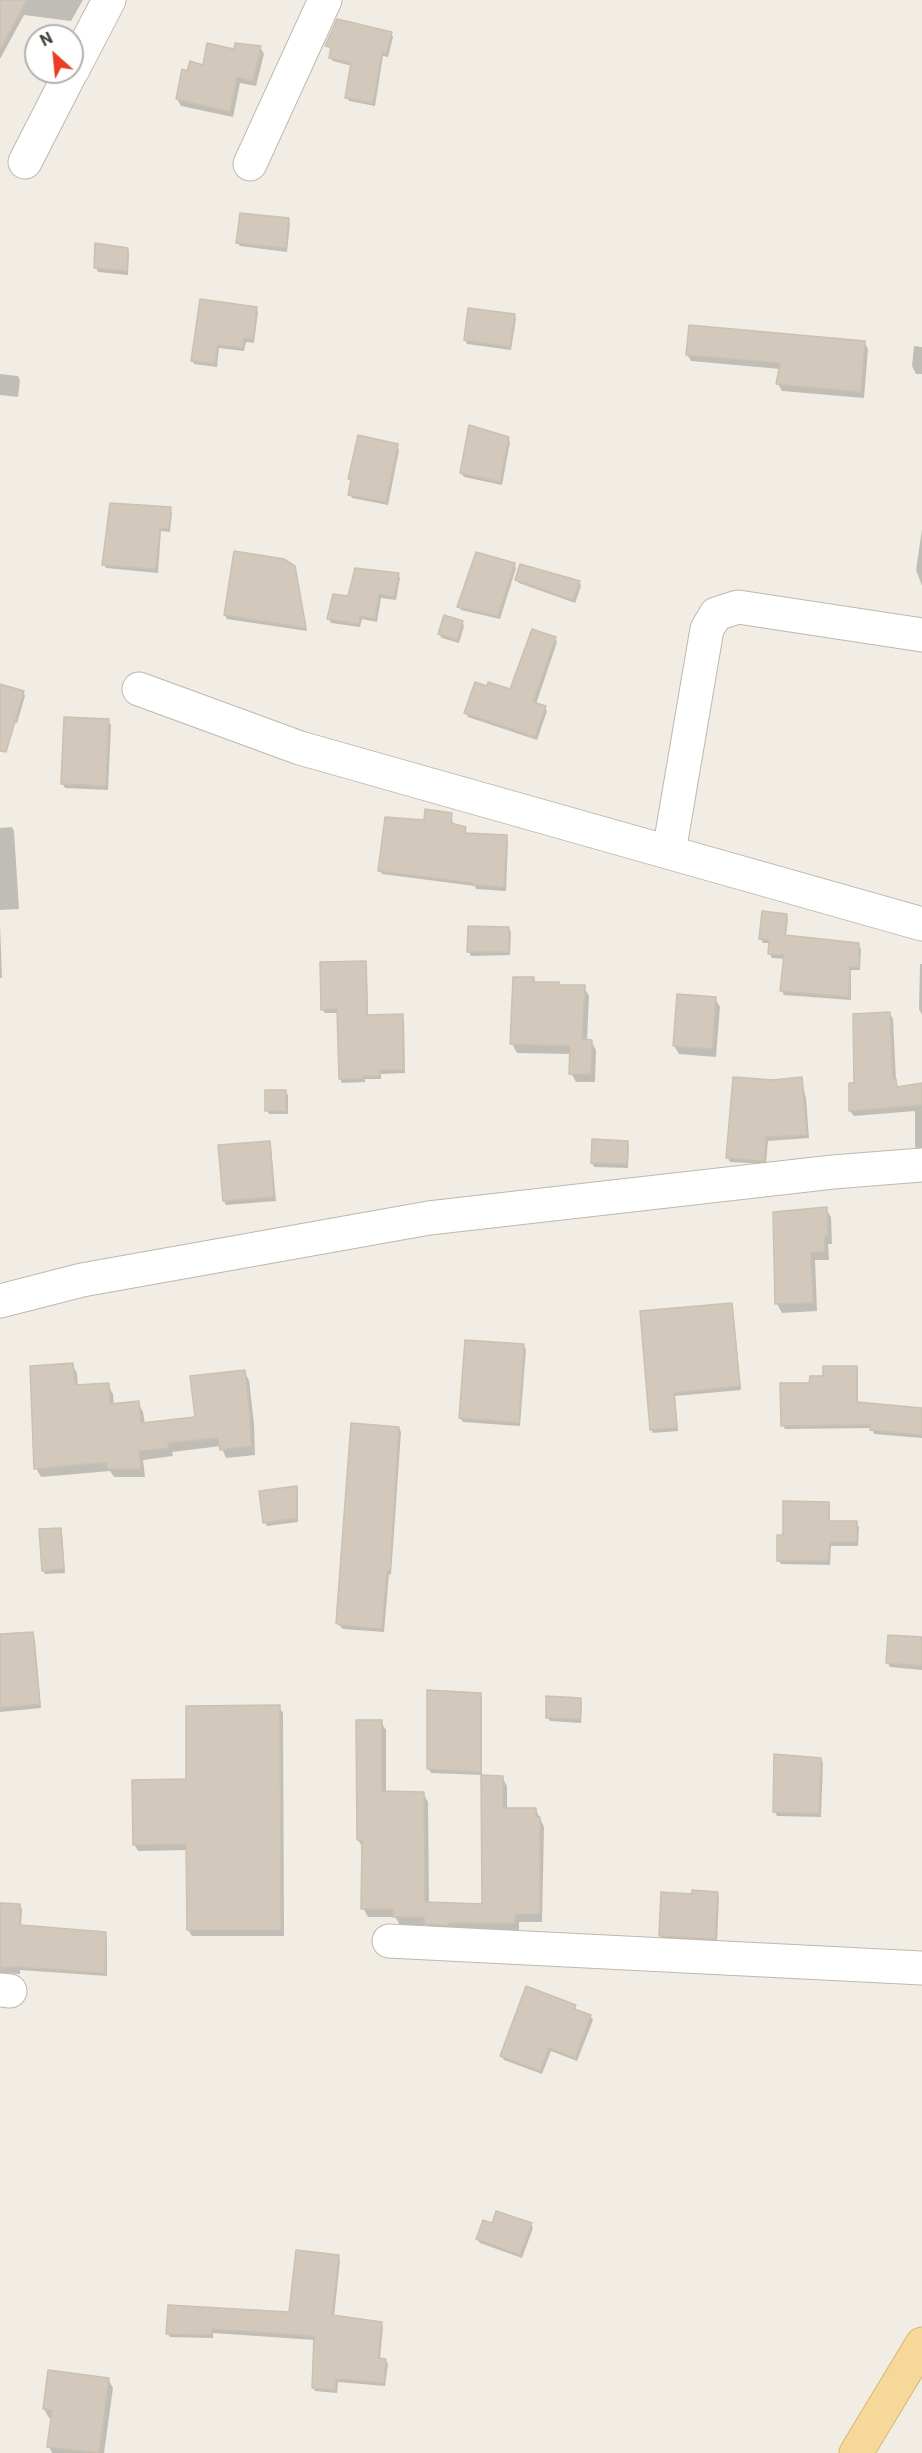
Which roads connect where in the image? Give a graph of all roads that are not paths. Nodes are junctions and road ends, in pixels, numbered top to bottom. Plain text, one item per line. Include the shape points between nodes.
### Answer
1 (109, 0) edge
2 (325, 0) edge
3 (84, 48) edge
4 (65, 84) edge
5 (25, 162) dead end
6 (250, 164) dead end
7 (922, 635) edge
8 (139, 689) dead end
9 (669, 852) junction
10 (922, 924) edge
11 (922, 1165) edge
12 (0, 1301) edge
13 (389, 1941) dead end
14 (922, 1968) edge
15 (922, 2344) edge
16 (856, 2453) edge

1 - 3 street
2 - 6 street
4 - 5 street
7 - 9 street via 738,607 716,614 707,629
8 - 9 street via 300,748
9 - 10 street
11 - 12 street via 429,1218 82,1280
13 - 14 street
15 - 16 main road

